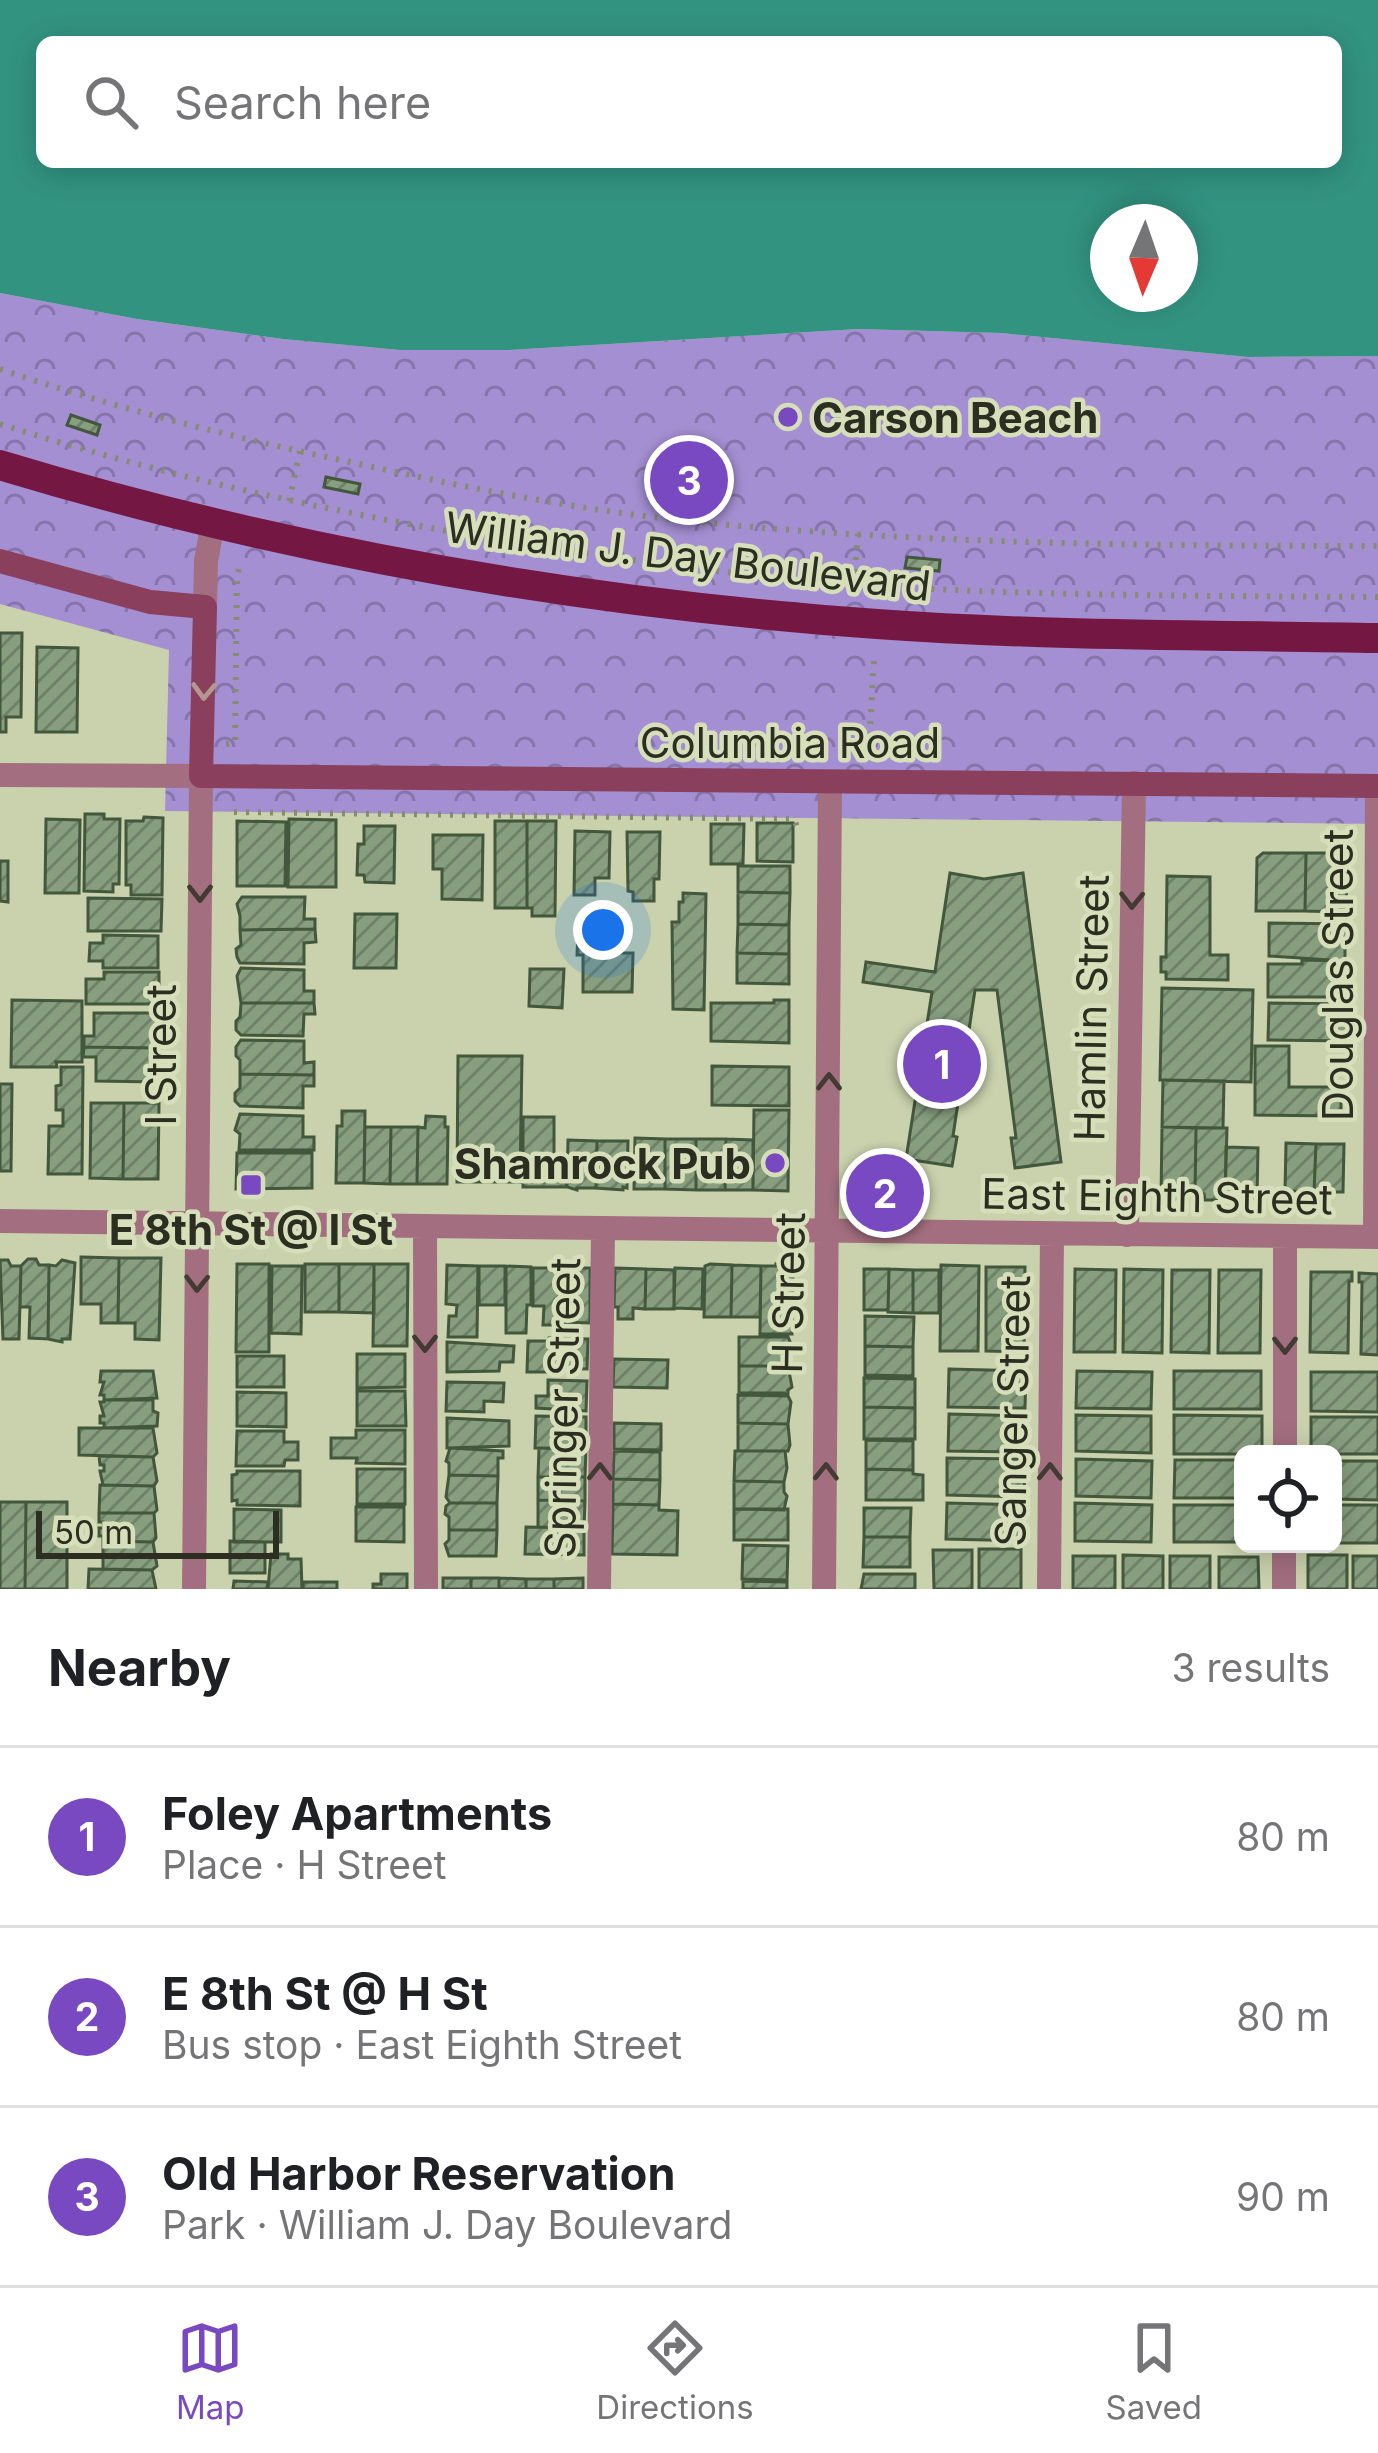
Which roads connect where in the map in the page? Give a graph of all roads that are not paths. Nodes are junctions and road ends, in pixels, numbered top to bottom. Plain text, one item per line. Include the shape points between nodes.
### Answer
1 (0, 465) edge
2 (213, 523) junction
3 (0, 561) edge
4 (205, 607) junction
5 (1378, 638) edge
6 (0, 775) edge
7 (201, 776) junction
8 (830, 782) junction
9 (1134, 783) junction
10 (1378, 786) edge
11 (0, 1221) edge
12 (198, 1222) junction
13 (425, 1226) junction
14 (603, 1228) junction
15 (827, 1230) junction
16 (1052, 1234) junction
17 (1127, 1234) junction
18 (1285, 1236) junction
19 (1376, 1237) edge
20 (1285, 1445) edge
21 (1284, 1553) edge
22 (194, 1589) edge
23 (426, 1589) edge
24 (599, 1589) edge
25 (824, 1589) edge
26 (1049, 1589) edge
27 (1284, 1589) edge

1 - 2 main road, William J. Day Boulevard
2 - 4 street, I Street
2 - 5 main road, William J. Day Boulevard via 498,580 785,616 997,631
3 - 4 main road via 150,602
4 -> 7 main road, I Street
6 - 7 street
7 - 8 main road, Columbia Road
7 -> 12 street, I Street
8 - 9 main road, Columbia Road
15 -> 8 street, H Street
9 - 10 main road, Columbia Road
9 -> 17 street, Hamlin Street
10 - 19 street, Douglas Street
11 - 12 street, East Eighth Street
12 - 13 street, East Eighth Street
12 -> 22 street, I Street
13 - 14 street, East Eighth Street
13 -> 23 street
14 - 15 street, East Eighth Street
24 -> 14 street, Springer Street
15 - 16 street, East Eighth Street
25 -> 15 street, H Street
16 - 17 street, East Eighth Street
26 -> 16 street, Sanger Street
17 - 18 street, East Eighth Street
18 - 19 street, East Eighth Street
18 -> 20 street
21 - 27 street

